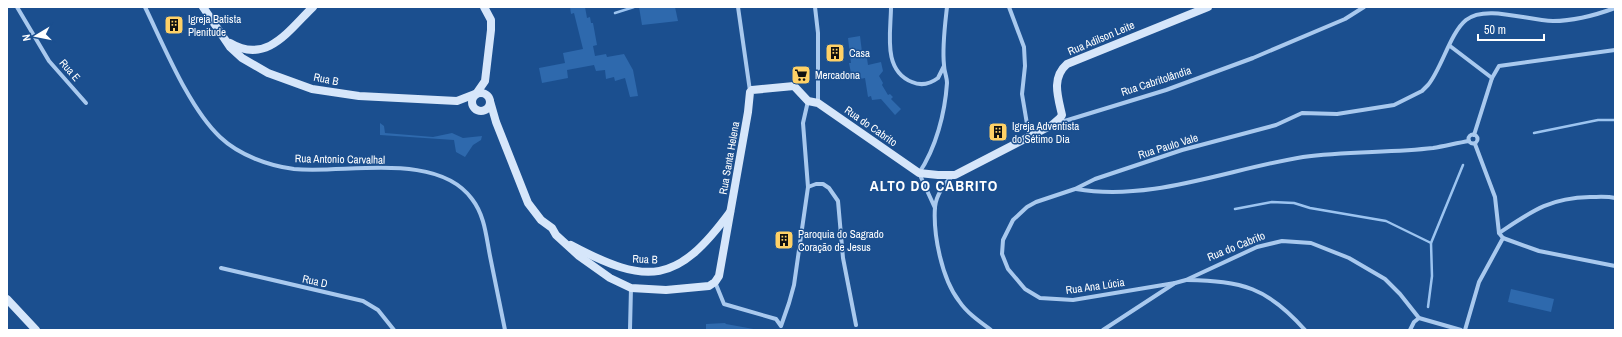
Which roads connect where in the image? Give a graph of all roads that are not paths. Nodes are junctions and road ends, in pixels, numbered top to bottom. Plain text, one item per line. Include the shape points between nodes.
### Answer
1 (17, 7) edge
2 (145, 7) edge
3 (203, 7) edge
4 (313, 7) edge
5 (484, 7) edge
6 (738, 7) edge
7 (814, 7) edge
8 (891, 7) edge
9 (947, 7) edge
10 (1009, 7) edge
11 (1208, 7) edge
12 (1364, 7) edge
13 (1615, 8) edge
14 (224, 39) junction
15 (1450, 46) junction
16 (1615, 50) edge
17 (944, 65) junction
18 (1492, 78) junction
19 (485, 81) junction
20 (750, 92) junction
21 (475, 94) junction
22 (490, 100) junction
23 (457, 101) junction
24 (808, 101) junction
25 (86, 103) dead end
26 (818, 103) junction
27 (477, 110) junction
28 (496, 122) junction
29 (1052, 125) junction
30 (1474, 135) junction
31 (1029, 136) junction
32 (1469, 141) junction
33 (1476, 144) junction
34 (919, 173) junction
35 (955, 175) junction
36 (808, 187) junction
37 (1075, 189) junction
38 (1615, 198) edge
39 (935, 208) junction
40 (731, 210) junction
41 (1499, 233) junction
42 (1503, 238) junction
43 (563, 241) junction
44 (613, 264) junction
45 (1615, 266) edge
46 (220, 268) dead end
47 (607, 277) junction
48 (1186, 280) junction
49 (715, 282) junction
50 (1174, 283) junction
51 (631, 288) junction
52 (7, 299) edge
53 (1419, 318) junction
54 (856, 325) dead end
55 (630, 329) dead end
56 (36, 330) edge
57 (394, 330) edge
58 (505, 330) edge
59 (991, 330) edge
60 (1103, 330) edge
61 (1305, 330) edge
62 (1410, 330) edge
63 (1461, 330) edge
64 (1465, 330) edge

1 - 25 street, Rua E via 49,61
2 - 58 street, Rua Antonio Carvalhal via 198,111 220,136 238,150 265,162 296,169 368,168 429,172 447,178 463,189 485,223
3 - 14 street, Rua B
4 - 14 street via 276,43 262,50 247,50
5 - 19 street via 492,25
6 - 20 street, Rua Santa Helena
7 - 26 street via 818,33
8 - 17 street via 890,53 899,72 910,81 927,84 938,78
9 - 17 street
10 - 31 street via 1024,47 1022,94
11 - 29 street, Rua Adilson Leite via 1067,64 1058,74 1057,83 1062,116
12 - 29 street, Rua Cabritolândia via 1345,19 1253,58 1166,90
13 - 15 street, Rua Paulo Vale via 1587,17 1554,21 1492,13 1480,14 1466,20 1460,26
14 - 23 street, Rua B via 236,53 254,65 312,89 359,96
15 - 18 street
15 - 37 street, Rua Paulo Vale via 1428,85 1422,91 1394,105 1337,114 1302,113 1276,125 1182,150 1095,179
16 - 18 street via 1499,66
17 - 34 street via 947,83 938,129 926,163
18 - 30 street
19 - 21 street
19 - 22 street, Rua B
20 - 24 street via 754,89 792,85
20 - 40 street, Rua Santa Helena
21 - 22 street via 484,93
21 - 23 street, Rua B
21 - 27 street via 472,104
22 - 27 street via 486,109
22 - 28 street, Rua B
23 - 27 street
24 - 26 street, Rua do Cabrito
24 - 36 street via 803,123
26 - 34 street, Rua do Cabrito
27 - 28 street
28 - 43 street, Rua B via 528,203
29 - 31 street, Rua Cabritolândia
30 - 32 street via 1470,136
30 - 33 street via 1478,139
31 - 35 street, Rua Cabritolândia
32 - 33 street
32 - 37 street via 1434,148 1304,157 1144,191 1095,192
33 - 41 street via 1495,196
34 - 35 street
34 - 39 street
35 - 39 street via 942,188
36 - 49 street via 799,258 781,326 776,319 727,306 723,303
36 - 54 street via 823,184 838,201 843,258
37 - 50 street, Rua Ana Lúcia via 1036,202 1020,212 1010,226 1002,244 1003,259 1008,269 1025,288 1040,298 1073,300
38 - 41 street via 1569,197 1557,200 1529,213
39 - 59 street via 939,252 950,287 965,308
40 - 44 street, Rua B via 704,244 672,268 647,272 632,271
40 - 49 street, Rua Santa Helena via 719,276
41 - 42 street
42 - 45 street via 1538,251
42 - 64 street via 1479,282
43 - 44 street, Rua B
43 - 47 street, Rua B via 594,269
44 - 47 street
46 - 57 street, Rua D via 363,301 378,310
47 - 51 street, Rua B
48 - 50 street, Rua do Cabrito
48 - 53 street, Rua do Cabrito via 1257,247 1282,241 1311,243 1349,258 1385,279
48 - 61 street via 1213,281 1266,294
49 - 51 street, Rua B via 709,286 666,290
50 - 60 street, Rua do Cabrito
51 - 55 street
52 - 56 street
53 - 62 street
53 - 63 street

